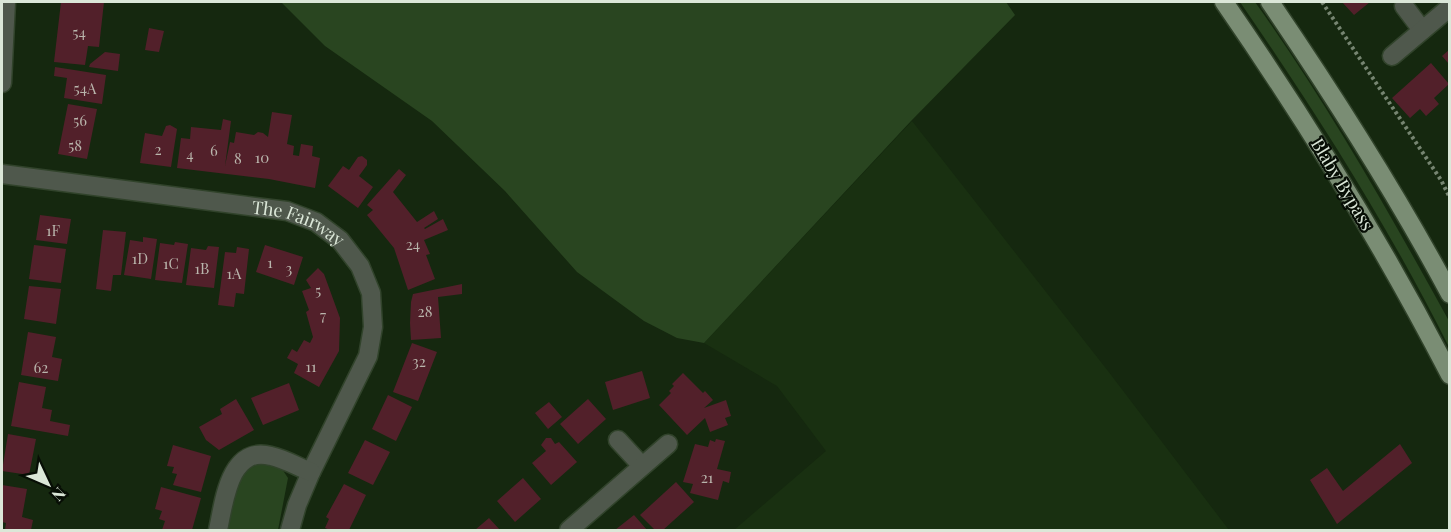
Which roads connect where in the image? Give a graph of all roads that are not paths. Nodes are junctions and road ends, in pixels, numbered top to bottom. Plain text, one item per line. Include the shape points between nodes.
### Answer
1 (6, 2) edge
2 (1224, 2) edge
3 (1270, 2) edge
4 (1404, 6) dead end
5 (1449, 7) edge
6 (1422, 30) junction
7 (1392, 56) dead end
8 (2, 83) edge
9 (2, 174) edge
10 (1449, 294) edge
11 (1449, 375) edge
12 (618, 440) dead end
13 (668, 444) dead end
14 (642, 466) junction
15 (311, 472) junction
16 (218, 531) edge
17 (290, 531) edge
18 (569, 531) edge

1 - 8 street
2 - 11 main road, Blaby Bypass via 1277,78 1360,212
3 - 10 main road, Blaby Bypass via 1382,174
4 - 6 street
5 - 6 street
6 - 7 street
9 - 15 street, The Fairway via 287,211 316,222 340,240 360,266 371,293 374,327 368,356
12 - 14 street
13 - 14 street
14 - 18 street
15 - 16 street via 270,455 245,460 230,480
15 - 17 street, The Fairway

